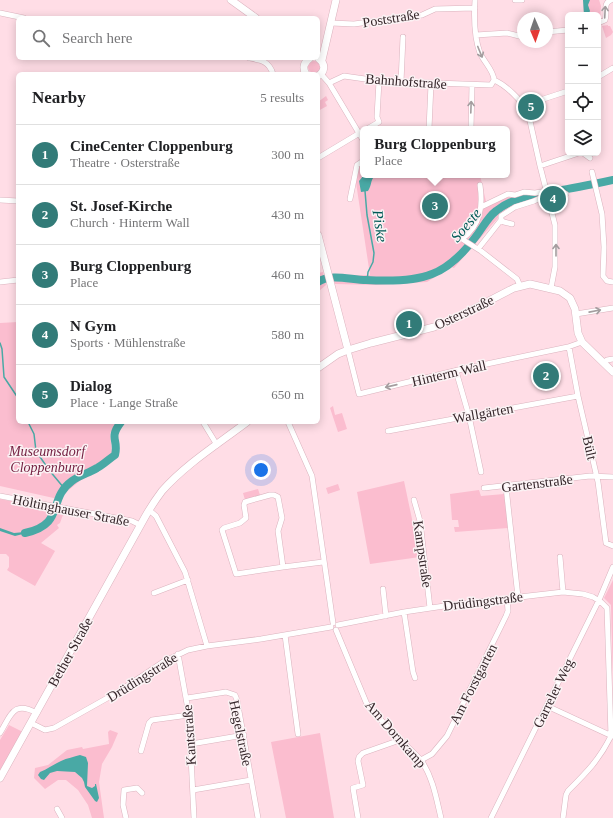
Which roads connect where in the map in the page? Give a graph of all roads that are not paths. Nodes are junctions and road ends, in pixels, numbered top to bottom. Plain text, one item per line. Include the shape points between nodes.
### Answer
1 (231, 0) edge
2 (336, 0) edge
3 (476, 0) edge
4 (515, 0) edge
5 (522, 0) edge
6 (611, 0) edge
7 (475, 8) junction
8 (0, 13) edge
9 (16, 16) edge
10 (253, 16) edge
11 (601, 22) edge
12 (331, 23) junction
13 (565, 30) edge
14 (553, 31) edge
15 (476, 35) junction
16 (517, 36) edge
17 (403, 37) dead end
18 (320, 56) edge
19 (261, 60) edge
20 (306, 60) edge
21 (320, 60) edge
22 (613, 68) edge
23 (272, 72) edge
24 (304, 72) edge
25 (320, 75) edge
26 (601, 75) edge
27 (494, 80) junction
28 (379, 81) junction
29 (401, 82) junction
30 (329, 83) junction
31 (431, 84) junction
32 (472, 85) junction
33 (565, 92) edge
34 (525, 106) junction
35 (372, 126) edge
36 (429, 126) edge
37 (470, 126) edge
38 (360, 130) edge
39 (360, 133) edge
40 (569, 156) edge
41 (587, 156) edge
42 (320, 157) edge
43 (590, 158) dead end
44 (360, 163) edge
45 (540, 166) junction
46 (592, 172) dead end
47 (480, 185) dead end
48 (524, 193) junction
49 (547, 193) junction
50 (566, 194) dead end
51 (350, 199) dead end
52 (0, 200) edge
53 (16, 201) edge
54 (522, 204) junction
55 (481, 207) junction
56 (500, 220) junction
57 (512, 224) dead end
58 (320, 242) edge
59 (477, 248) junction
60 (16, 280) edge
61 (0, 282) edge
62 (613, 282) edge
63 (520, 286) junction
64 (551, 288) junction
65 (613, 308) edge
66 (576, 314) junction
67 (582, 342) junction
68 (569, 347) junction
69 (348, 350) junction
70 (613, 359) edge
71 (603, 363) junction
72 (320, 367) edge
73 (456, 371) junction
74 (613, 372) edge
75 (578, 396) junction
76 (469, 416) junction
77 (204, 424) edge
78 (244, 424) edge
79 (289, 424) edge
80 (388, 431) dead end
81 (217, 445) junction
82 (481, 472) dead end
83 (597, 476) junction
84 (613, 477) edge
85 (506, 487) junction
86 (484, 488) dead end
87 (0, 496) edge
88 (414, 500) dead end
89 (149, 510) junction
90 (140, 525) junction
91 (613, 546) edge
92 (560, 557) dead end
93 (324, 562) junction
94 (283, 567) junction
95 (613, 567) edge
96 (188, 580) junction
97 (383, 589) dead end
98 (564, 592) junction
99 (154, 593) dead end
100 (518, 597) junction
101 (507, 598) junction
102 (599, 600) junction
103 (430, 608) junction
104 (404, 612) junction
105 (386, 616) junction
106 (334, 626) junction
107 (285, 635) junction
108 (207, 646) junction
109 (178, 654) junction
110 (415, 678) dead end
111 (187, 698) junction
112 (547, 706) junction
113 (37, 713) junction
114 (189, 715) junction
115 (31, 724) junction
116 (0, 733) edge
117 (298, 734) dead end
118 (244, 735) junction
119 (612, 736) edge
120 (400, 740) junction
121 (191, 744) junction
122 (141, 751) dead end
123 (421, 760) junction
124 (0, 778) edge
125 (251, 780) junction
126 (193, 790) junction
127 (142, 793) dead end
128 (57, 809) dead end
129 (62, 818) edge
130 (126, 818) edge
131 (194, 818) edge
132 (258, 818) edge
133 (358, 818) edge
134 (441, 818) edge
135 (491, 818) edge
136 (563, 818) edge

1 - 10 street
2 - 12 street
3 - 7 street
4 - 5 street
11 -> 6 street via 605,20 606,4
7 - 12 street, Poststraße via 435,9 422,15 345,24
7 - 15 street
8 - 9 street
12 - 18 street via 326,45
13 - 14 street
15 - 16 street via 507,33
15 -> 27 street via 480,52 494,75
17 - 29 street
19 - 23 street via 269,64
20 - 24 street
21 - 25 street via 324,67
22 - 26 street
25 - 30 street
27 - 32 street, Bahnhofstraße via 491,85
27 - 34 street via 506,87
28 - 29 street, Bahnhofstraße
28 - 30 street, Bahnhofstraße via 344,76
28 - 35 street via 379,122
29 - 31 street, Bahnhofstraße
30 - 38 street
31 - 32 street, Bahnhofstraße
31 - 36 street
37 -> 32 street
33 - 34 street
34 - 45 street
39 - 42 street
40 - 45 street
41 - 43 street
44 - 51 street via 357,165
45 - 49 street
46 - 62 street via 602,214 603,276 607,281
47 - 55 street
48 - 49 street
48 - 54 street
48 - 55 street via 508,194
49 - 50 street
49 - 54 street via 534,201
64 -> 49 street via 555,267 555,226
52 - 53 street
54 - 56 street via 501,216
55 - 59 street via 477,224 462,239
56 - 57 street
56 - 59 street
58 - 69 street
59 - 63 street via 517,279
60 - 61 street
63 - 64 street, Osterstraße via 530,284
63 - 69 street, Osterstraße via 442,325
64 - 66 street, Osterstraße via 566,294 573,303
66 -> 65 street
66 - 67 street via 578,333
67 - 68 street, Hinterm Wall
67 - 71 street
68 - 73 street, Hinterm Wall
68 - 75 street, Bült
69 - 72 street, Osterstraße
73 -> 69 street, Hinterm Wall via 359,394
70 - 71 street
71 - 74 street
73 - 76 street
75 - 76 street, Wallgärten
75 - 83 street, Bült
76 - 80 street, Wallgärten
76 - 82 street
77 - 81 street
78 - 81 street
79 - 93 street, Am Dornkamp via 312,476
81 - 89 street via 173,479
83 - 84 street, Gartenstraße
83 - 85 street, Gartenstraße
83 - 91 street, Bült via 606,543
85 - 86 street, Gartenstraße
85 - 100 street
87 - 90 street, Höltinghauser Straße via 132,521
88 - 103 street, Kampstraße via 420,521
89 - 90 street
89 - 96 street via 156,516
90 - 113 street, Bether Straße
92 - 98 street
93 - 94 street
93 - 106 street, Am Dornkamp
94 - 94 street via 278,531 282,518 278,497 270,495 245,502 244,521 222,530 236,574
95 - 102 street, Garreler Weg
96 - 99 street
96 - 108 street
97 - 105 street
98 - 100 street, Drüdingstraße
98 - 102 street, Drüdingstraße via 582,594
100 - 101 street, Drüdingstraße
101 - 103 street, Drüdingstraße
101 - 123 street, Am Forstgarten via 506,616 447,736 432,754
102 - 112 street, Garreler Weg
102 - 119 street via 607,608
103 - 104 street, Drüdingstraße
104 - 105 street, Drüdingstraße
104 - 110 street
105 - 106 street, Drüdingstraße
106 - 107 street, Drüdingstraße
106 - 120 street, Am Dornkamp via 366,702
107 - 108 street, Drüdingstraße
107 - 117 street
108 - 109 street, Drüdingstraße
109 - 111 street, Kantstraße
109 - 115 street, Drüdingstraße via 54,728 46,730
111 - 114 street, Kantstraße
111 - 118 street, Hegelstraße via 226,692 235,695
112 - 119 street
112 - 135 street, Garreler Weg
113 - 115 street, Bether Straße
113 - 116 street via 28,708 17,709
114 - 121 street, Kantstraße
114 - 122 street via 152,720
115 - 124 street, Bether Straße
118 - 121 street
118 - 125 street, Hegelstraße
119 - 136 street via 592,766 568,791
120 - 123 street, Am Dornkamp
120 - 133 street via 363,753 359,757 363,785 352,788
121 - 126 street, Kantstraße
123 - 134 street, Am Dornkamp via 431,777
125 - 126 street
125 - 132 street, Hegelstraße
126 - 131 street, Kantstraße
127 - 130 street via 137,788 124,790 123,805
128 - 129 street

